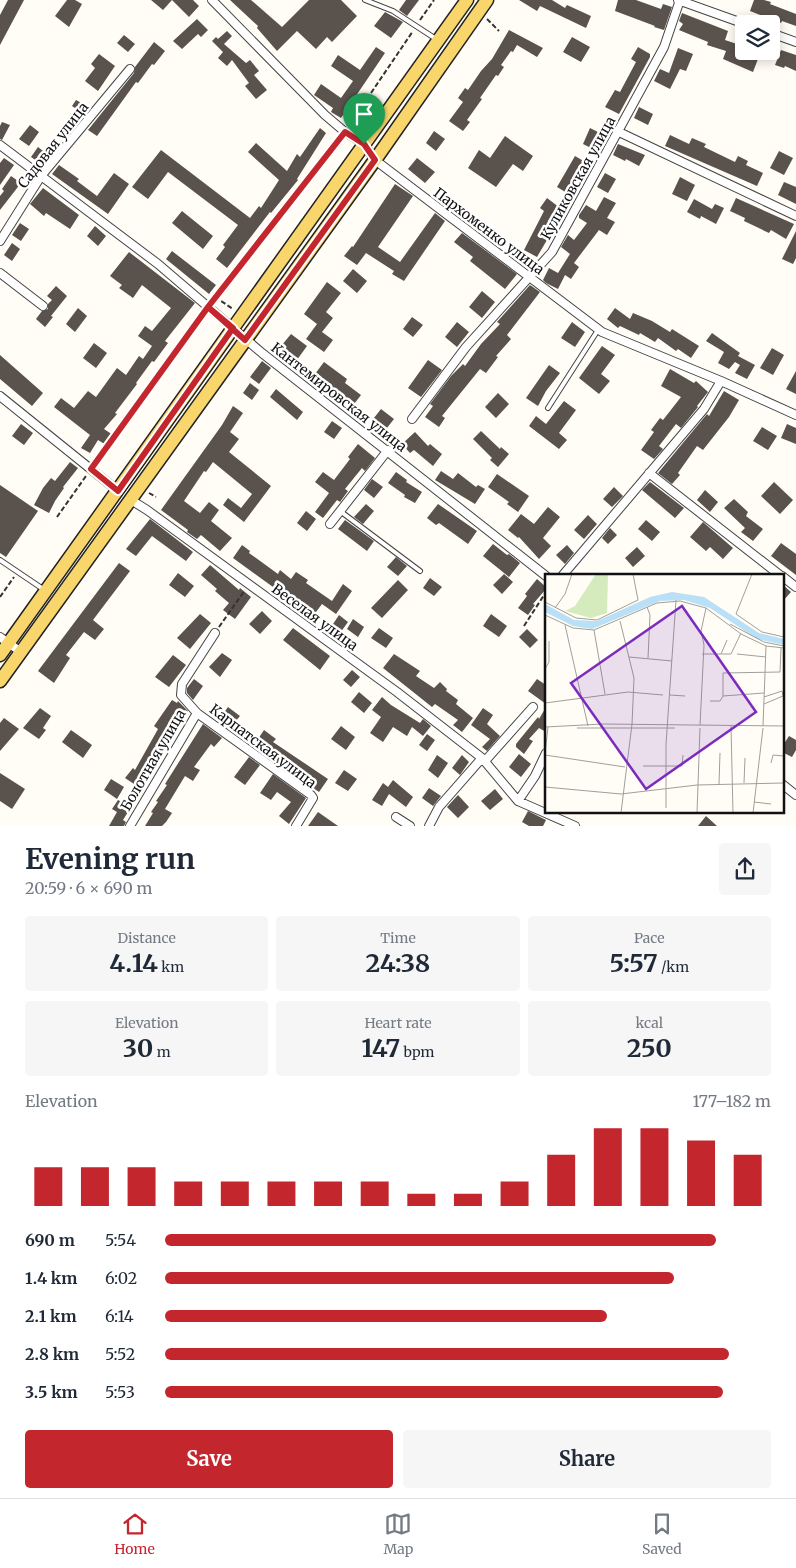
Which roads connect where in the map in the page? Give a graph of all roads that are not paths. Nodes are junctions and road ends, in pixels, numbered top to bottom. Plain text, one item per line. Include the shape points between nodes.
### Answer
1 (212, 0) edge
2 (366, 0) edge
3 (467, 0) edge
4 (487, 0) edge
5 (679, 0) edge
6 (735, 21) edge
7 (780, 36) edge
8 (438, 40) junction
9 (796, 42) edge
10 (130, 69) dead end
11 (618, 132) junction
12 (364, 144) junction
13 (0, 146) edge
14 (375, 160) junction
15 (41, 176) junction
16 (796, 216) edge
17 (0, 241) edge
18 (0, 273) edge
19 (530, 278) junction
20 (43, 306) dead end
21 (233, 328) junction
22 (598, 329) junction
23 (245, 340) junction
24 (721, 381) junction
25 (0, 396) edge
26 (548, 408) dead end
27 (796, 415) edge
28 (412, 419) dead end
29 (388, 450) junction
30 (649, 473) junction
31 (118, 491) junction
32 (131, 500) junction
33 (340, 511) junction
34 (330, 524) dead end
35 (0, 560) edge
36 (420, 571) dead end
37 (564, 574) edge
38 (779, 574) edge
39 (545, 575) edge
40 (784, 578) edge
41 (796, 587) edge
42 (46, 591) junction
43 (215, 634) road end
44 (4, 640) edge
45 (21, 652) junction
46 (0, 655) edge
47 (0, 681) edge
48 (533, 707) dead end
49 (197, 713) junction
50 (545, 755) edge
51 (484, 760) junction
52 (784, 786) edge
53 (796, 795) edge
54 (518, 801) junction
55 (396, 817) dead end
56 (130, 826) edge
57 (296, 826) edge
58 (410, 826) edge
59 (429, 826) edge
60 (574, 826) edge

1 - 12 street, Пархоменко улица via 325,115
2 - 8 lane via 393,11
3 - 8 main road
4 - 14 main road
5 - 6 street
5 - 11 street, Куликовская улица via 664,47
7 - 9 street
8 - 12 main road
10 - 15 street, Садовая улица
11 - 16 street
11 - 19 street, Куликовская улица via 552,252
12 - 14 street, Пархоменко улица
12 - 21 main road
13 - 15 street, Кантемировская улица
14 - 19 street, Пархоменко улица
14 - 23 main road
15 - 17 street, Садовая улица
15 - 21 street, Кантемировская улица via 158,264
18 - 20 street
19 - 22 street, Пархоменко улица
19 - 28 street, Куликовская улица via 466,347
21 - 23 street, Кантемировская улица
21 - 31 main road
22 - 24 street, Пархоменко улица
22 - 26 lane
23 - 29 street, Кантемировская улица
23 - 32 main road
24 - 27 street, Пархоменко улица
24 - 30 street via 704,409
25 - 31 street
29 - 33 street
29 - 39 street, Кантемировская улица
30 - 37 street
30 - 38 street
31 - 42 main road
32 - 45 main road
32 - 51 street, Веселая улица via 397,692
33 - 34 street
33 - 36 lane
35 - 42 lane
40 - 41 street
42 - 44 main road
43 - 49 street, Болотная улица via 182,684 181,695
44 - 45 street
44 - 46 main road
45 - 47 main road
48 - 51 street
49 - 56 street, Болотная улица
49 - 57 street, Карпатская улица via 311,794 312,803
50 - 54 street
51 - 54 street, Веселая улица
51 - 59 street via 439,807
52 - 53 street
54 - 60 street, Веселая улица
55 - 58 street

